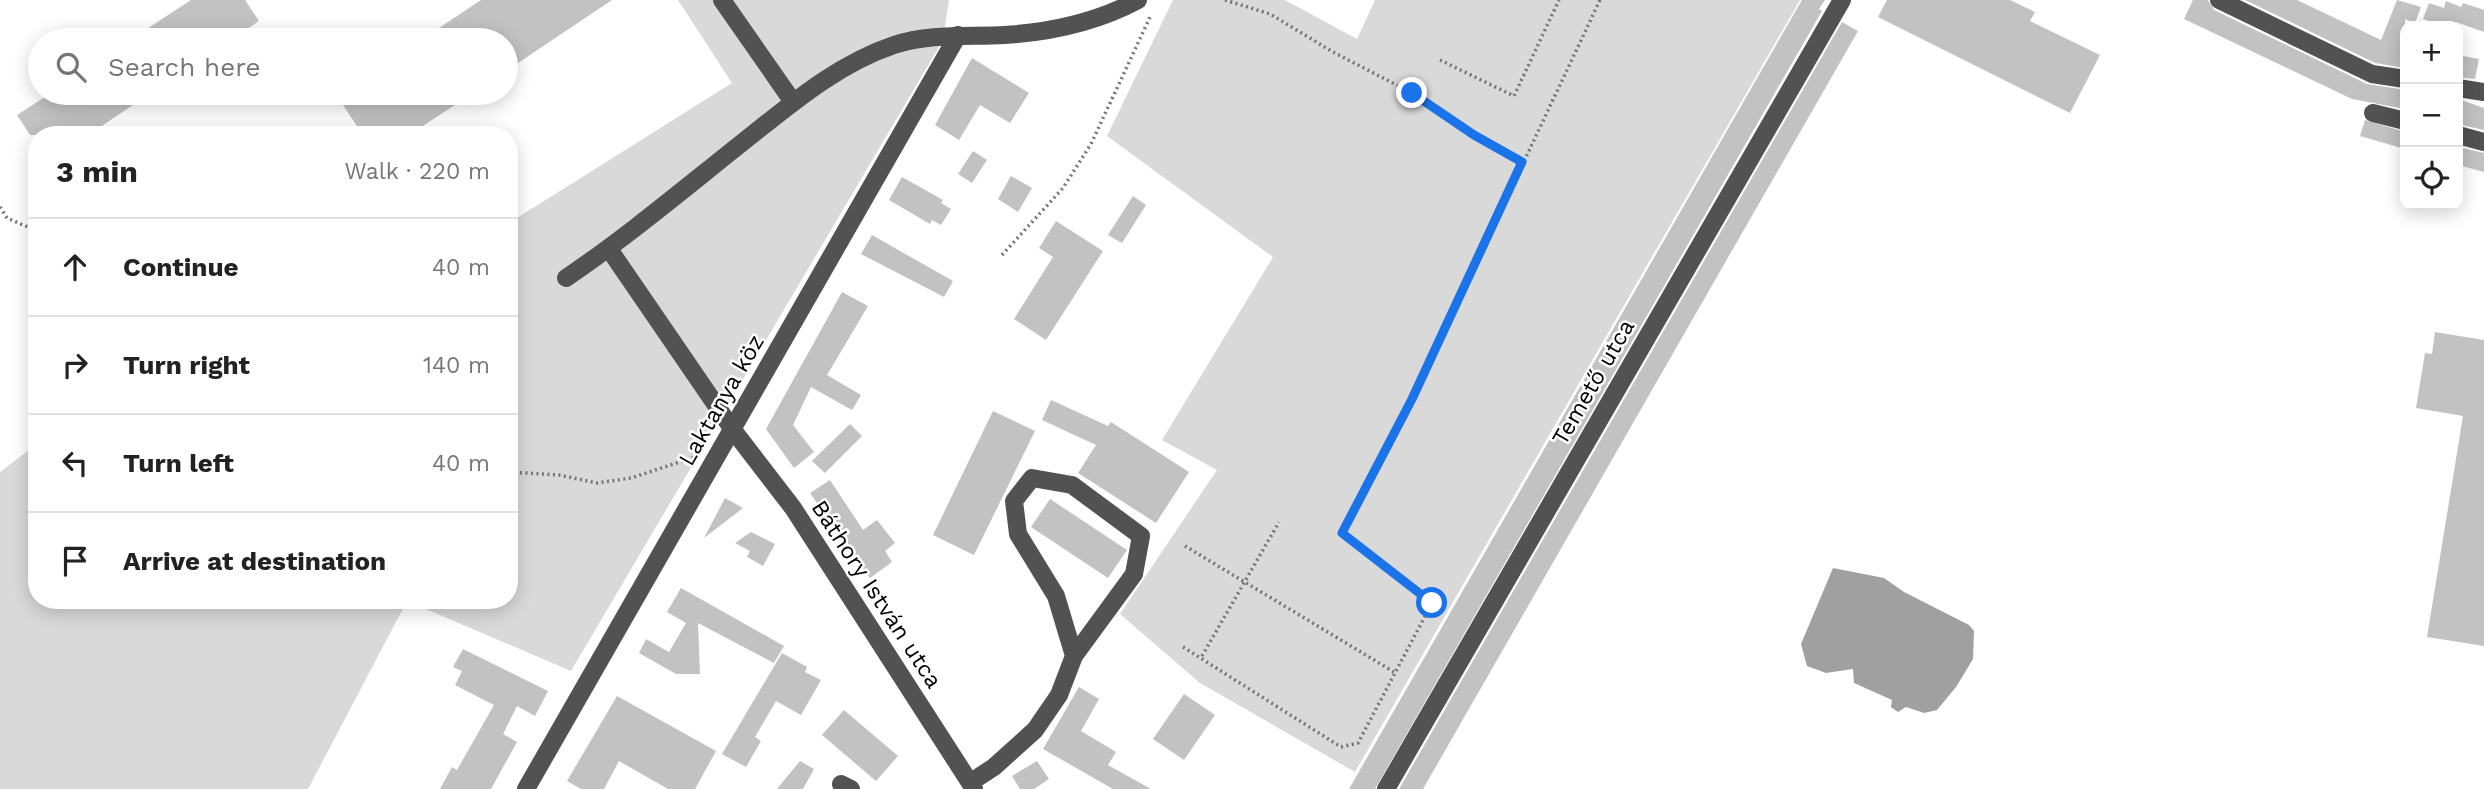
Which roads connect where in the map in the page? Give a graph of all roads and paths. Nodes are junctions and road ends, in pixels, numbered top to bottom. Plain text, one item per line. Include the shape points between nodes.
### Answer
1 (722, 0) edge
2 (1138, 0) edge
3 (1225, 0) edge
4 (1559, 0) edge
5 (1600, 0) edge
6 (1842, 0) edge
7 (2219, 0) edge
8 (1152, 12) dead end
9 (958, 35) junction
10 (1440, 60) dead end
11 (2400, 78) edge
12 (2463, 89) edge
13 (2484, 92) edge
14 (793, 102) junction
15 (2373, 113) dead end
16 (2400, 120) edge
17 (2463, 136) edge
18 (2484, 142) edge
19 (1522, 162) junction
20 (0, 207) edge
21 (28, 227) edge
22 (609, 249) junction
23 (1002, 255) dead end
24 (566, 278) dead end
25 (733, 430) junction
26 (722, 448) junction
27 (518, 473) edge
28 (1279, 522) dead end
29 (1185, 546) dead end
30 (1245, 582) junction
31 (1183, 647) dead end
32 (1074, 656) junction
33 (1202, 656) junction
34 (1394, 672) junction
35 (972, 786) edge
36 (526, 789) edge
37 (1387, 789) edge

1 - 14 street
2 - 9 street via 1089,21 1033,32
3 - 19 path via 1269,14 1412,93
4 - 10 path via 1514,96
5 - 19 path
6 - 37 street, Temető utca
7 - 11 street via 2372,74
8 - 23 path via 1091,144 1063,188
9 - 14 street via 896,44 854,61
9 - 25 street, Laktanya köz
12 - 13 street
14 - 22 street
15 - 16 street
17 - 18 street
19 - 34 path via 1412,399 1342,533 1432,603
20 - 21 path via 7,218
22 - 24 street
22 - 25 street, Báthory István utca
25 - 26 street, Laktanya köz
25 - 35 street, Báthory István utca via 793,508
26 - 27 path via 631,478 597,483
26 - 36 street, Laktanya köz
28 - 30 path
29 - 30 path
30 - 33 path
30 - 34 path
31 - 33 path
32 - 32 street via 1134,574 1141,536 1072,485 1032,478 1014,501 1018,534 1056,596
32 - 35 street via 1059,695 1035,730
33 - 34 path via 1341,747 1358,743

